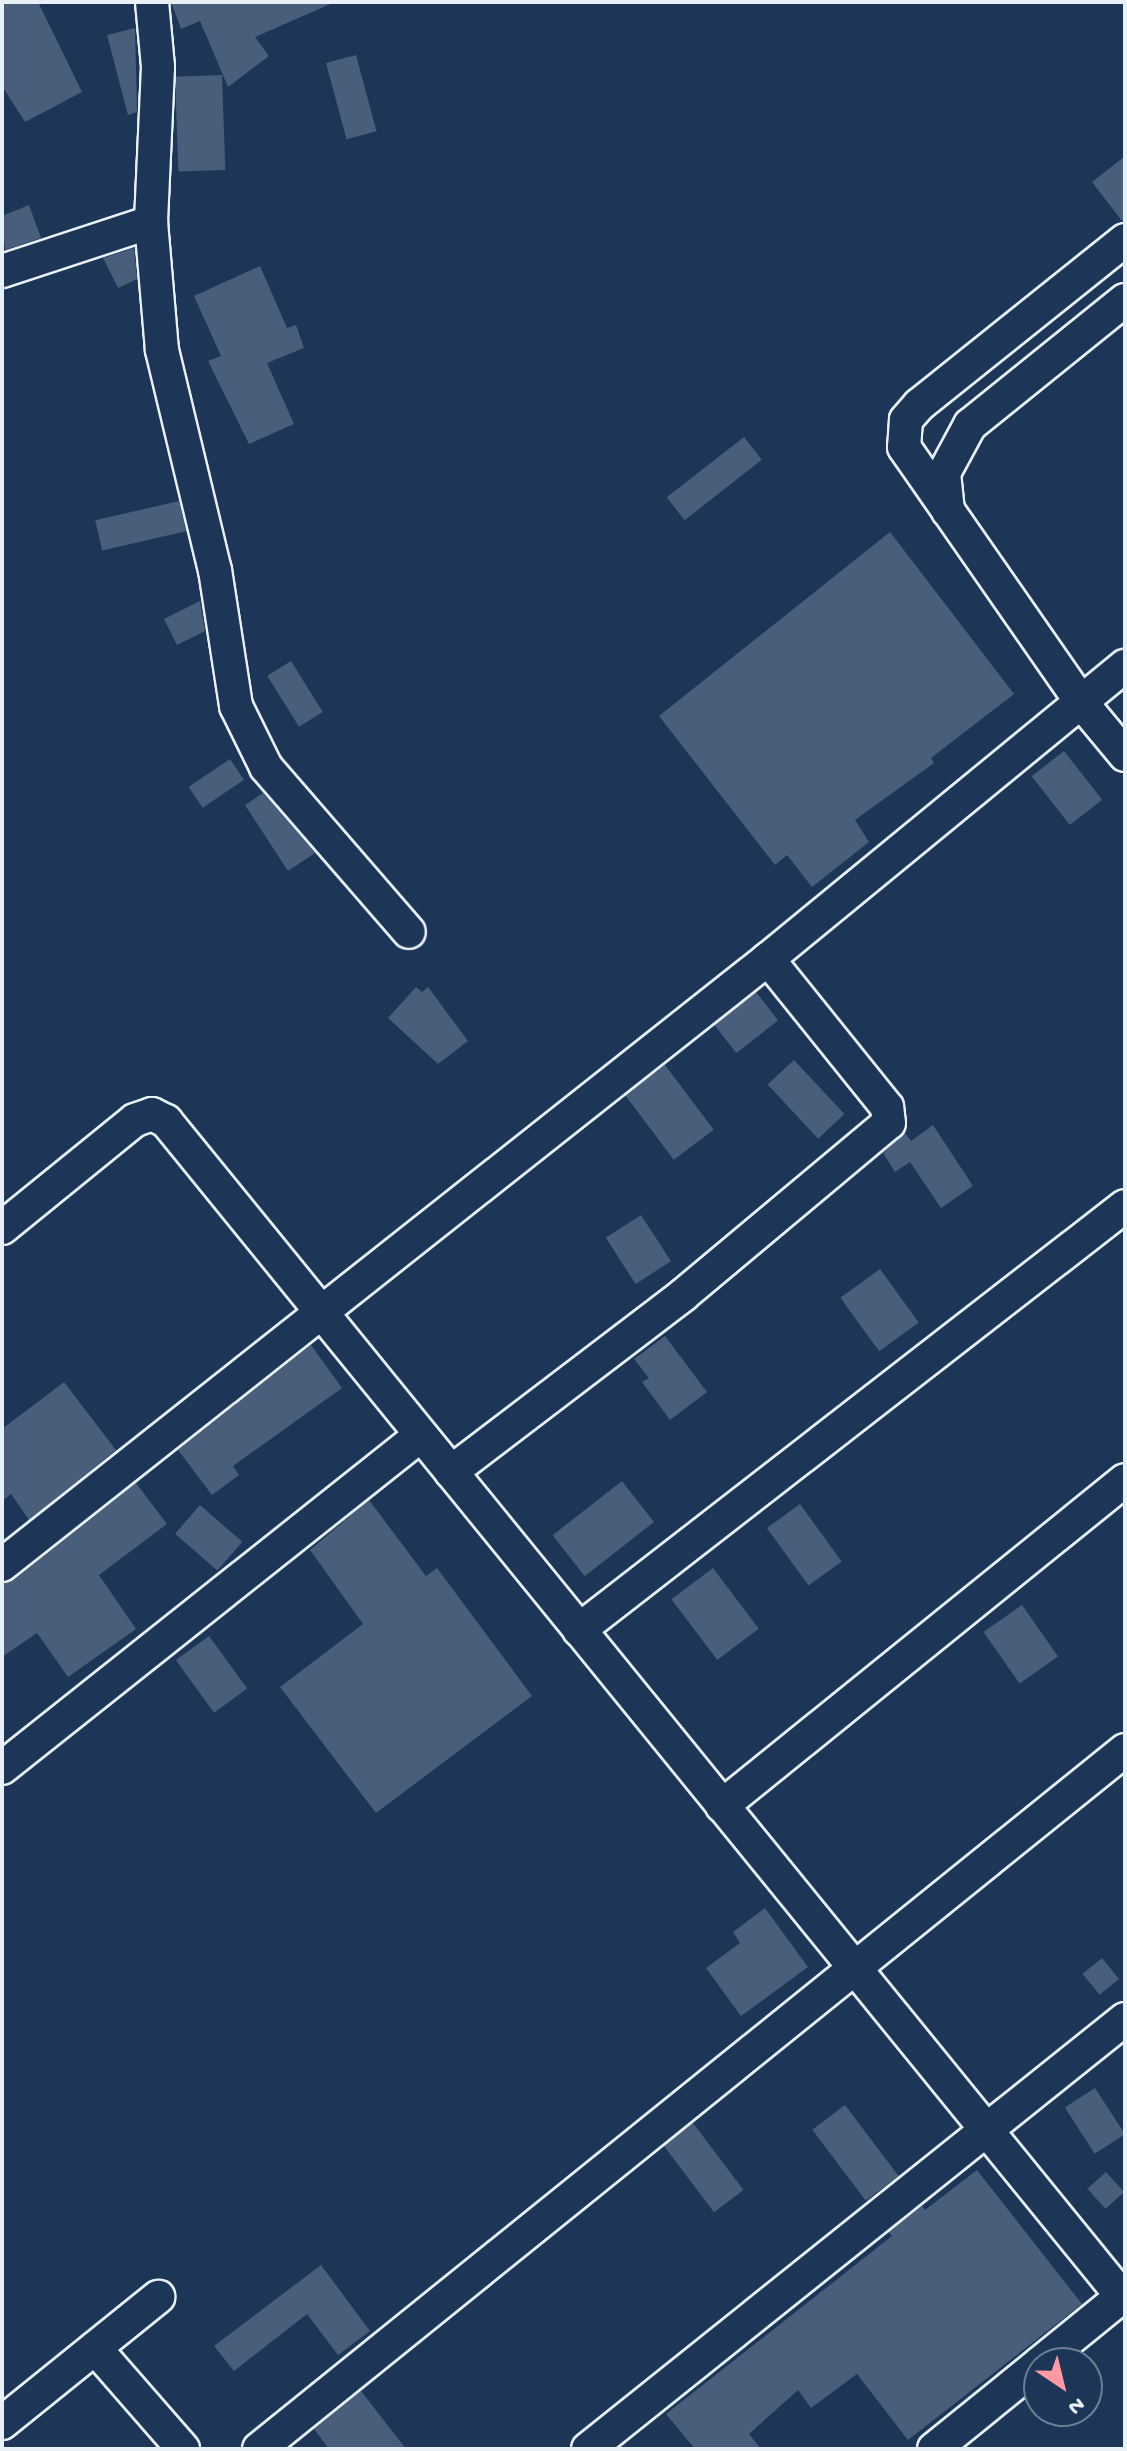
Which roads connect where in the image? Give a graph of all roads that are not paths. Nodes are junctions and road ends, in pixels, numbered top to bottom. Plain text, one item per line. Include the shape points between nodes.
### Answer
1 (152, 2) edge
2 (151, 222) junction
3 (1125, 240) edge
4 (2, 271) edge
5 (1125, 300) edge
6 (949, 515) junction
7 (1125, 666) edge
8 (1081, 702) junction
9 (1125, 755) edge
10 (409, 932) dead end
11 (768, 959) junction
12 (1125, 1206) edge
13 (2, 1228) edge
14 (321, 1312) junction
15 (421, 1435) junction
16 (451, 1472) junction
17 (1125, 1480) edge
18 (2, 1565) edge
19 (579, 1630) junction
20 (1125, 1750) edge
21 (2, 1768) edge
22 (722, 1806) junction
23 (855, 1968) junction
24 (1125, 2019) edge
25 (986, 2130) junction
26 (158, 2297) dead end
27 (1124, 2297) edge
28 (1061, 2347) edge
29 (95, 2348) junction
30 (1023, 2378) edge
31 (2, 2423) edge
32 (183, 2449) edge
33 (259, 2449) edge
34 (588, 2449) edge
35 (934, 2449) edge

1 - 2 street via 158,67
2 - 4 street
2 - 10 street via 162,350 215,570 236,706 266,767
3 - 6 street via 906,420 904,447
5 - 6 street via 970,425 944,473
6 - 8 street
7 - 8 street
8 - 9 street
8 - 11 street
11 - 14 street
11 - 16 street via 887,1107 889,1123 683,1295
12 - 19 street
13 - 14 street via 135,1120 152,1114 166,1121
14 - 15 street
14 - 18 street
15 - 16 street
15 - 21 street
16 - 19 street
17 - 22 street
19 - 22 street
20 - 23 street
22 - 23 street
23 - 25 street
23 - 33 street
24 - 25 street
25 - 27 street
25 - 34 street
26 - 29 street
27 - 28 street
29 - 31 street
29 - 32 street
30 - 35 street

